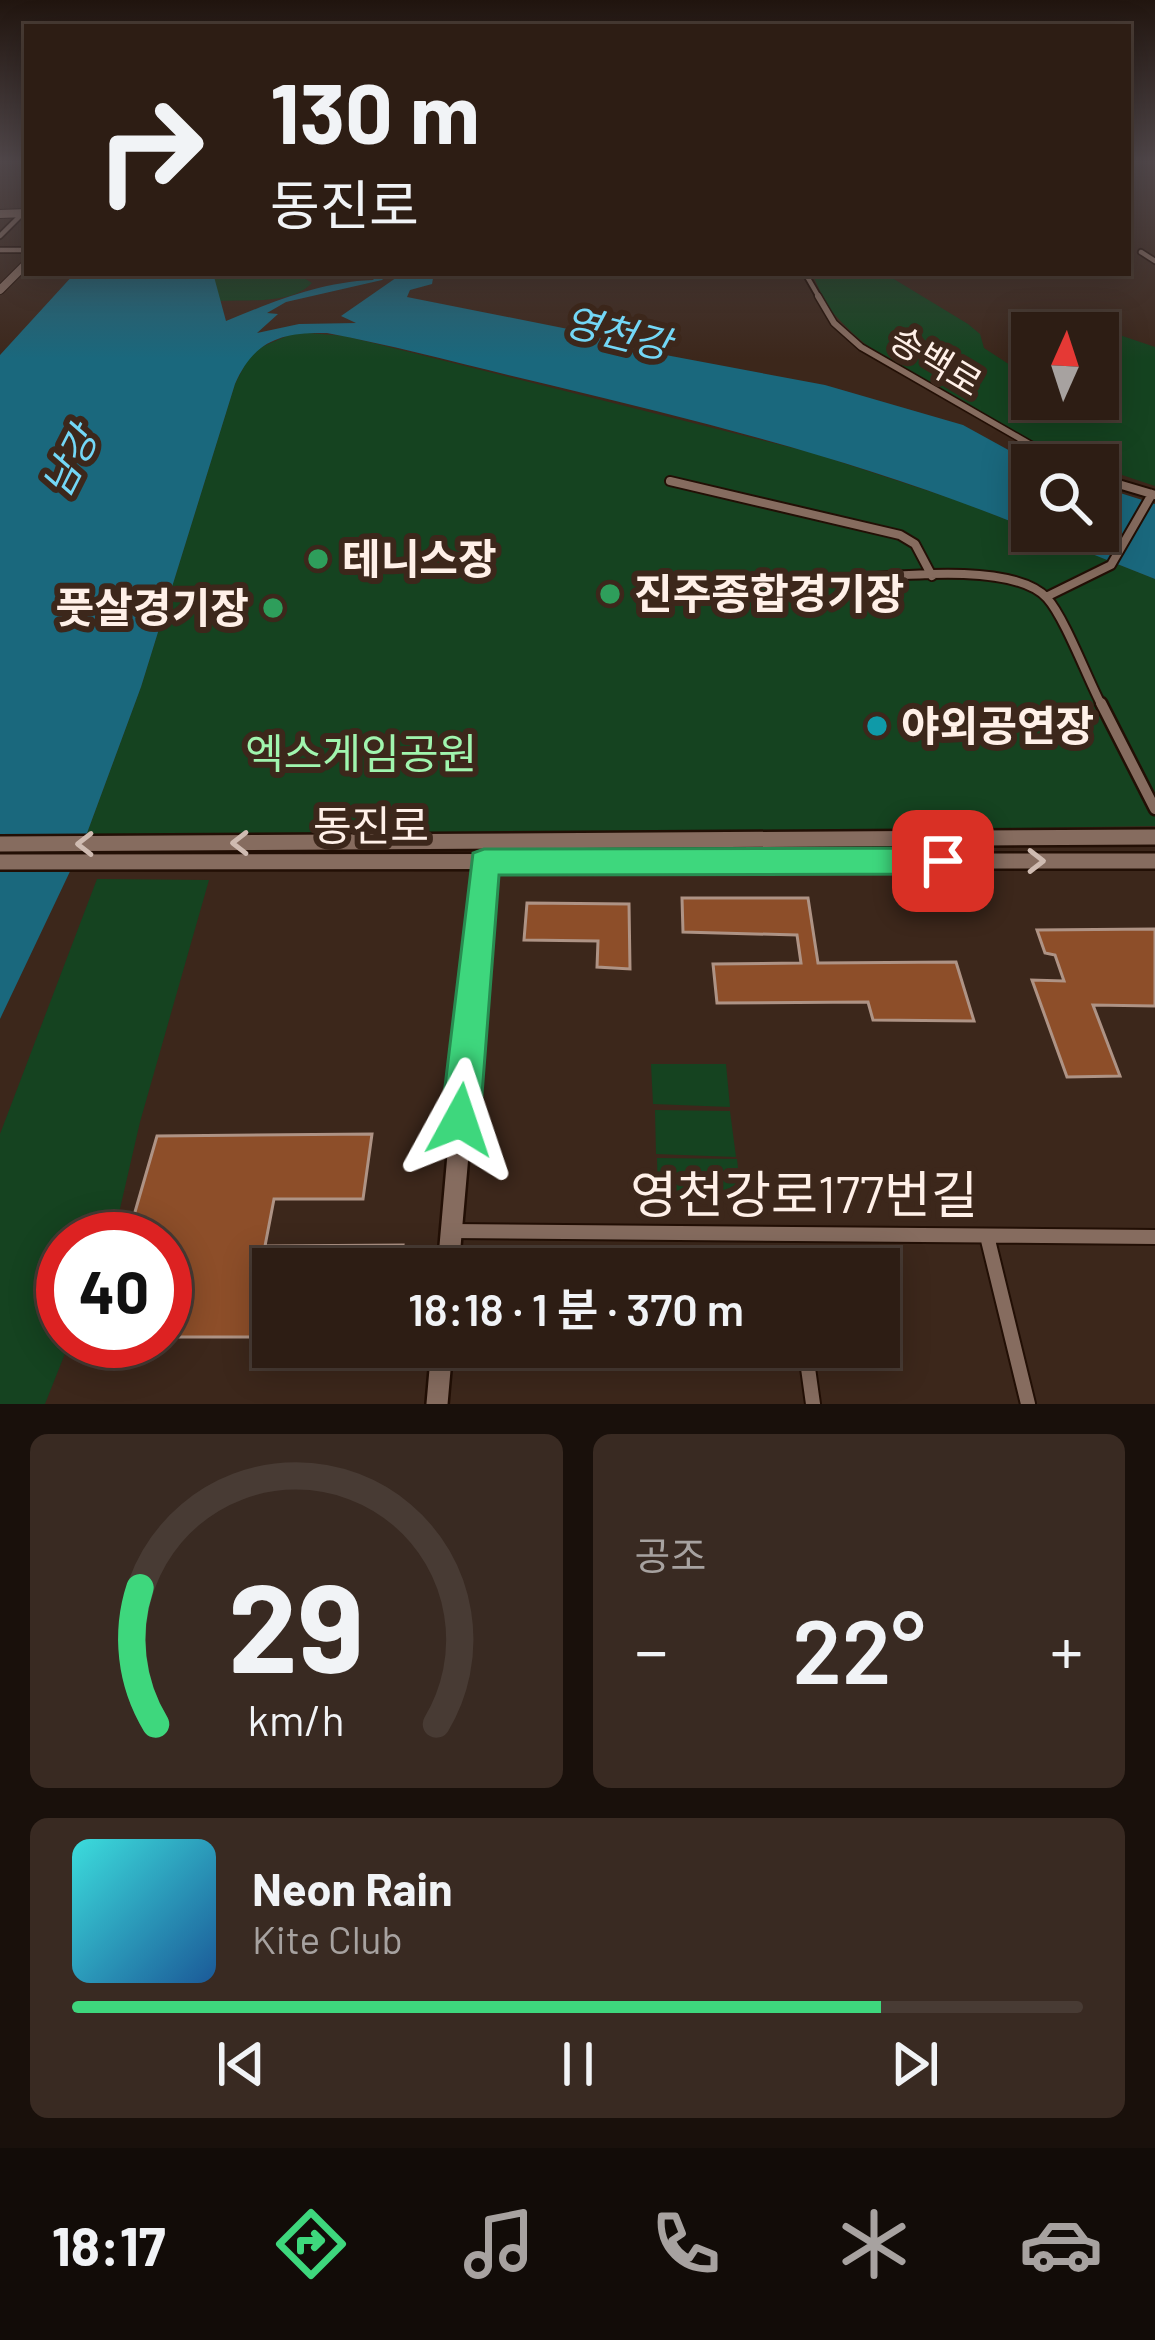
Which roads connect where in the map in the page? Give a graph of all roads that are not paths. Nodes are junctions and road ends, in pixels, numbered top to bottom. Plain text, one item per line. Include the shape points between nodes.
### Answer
1 (1141, 252) dead end
2 (1155, 261) edge
3 (24, 266) edge
4 (807, 276) edge
5 (0, 290) edge
6 (1030, 444) edge
7 (670, 481) dead end
8 (1119, 484) edge
9 (1154, 495) edge
10 (932, 576) junction
11 (837, 580) dead end
12 (1046, 597) junction
13 (1155, 809) edge
14 (1155, 837) edge
15 (0, 844) edge
16 (1155, 861) edge
17 (0, 862) edge
18 (484, 862) junction
19 (452, 1231) junction
20 (987, 1236) junction
21 (1155, 1238) edge
22 (450, 1248) edge
23 (440, 1368) edge
24 (808, 1368) dead end
25 (436, 1404) edge
26 (813, 1404) edge
27 (1028, 1404) edge

1 - 2 street
3 - 5 street
4 - 6 street, 송백로 via 834,323 861,347
7 - 10 street via 900,535 915,544
8 - 9 street
9 - 12 street via 1111,565
10 - 11 street
10 - 12 street via 994,577
12 - 13 street
14 -> 15 street, 동진로
18 -> 16 street, 동진로
17 - 18 street, 동진로
18 - 19 street
19 - 20 street, 영천강로177번길
19 - 22 street
20 - 21 street, 영천강로177번길
20 - 27 street
23 - 25 street
24 - 26 street

